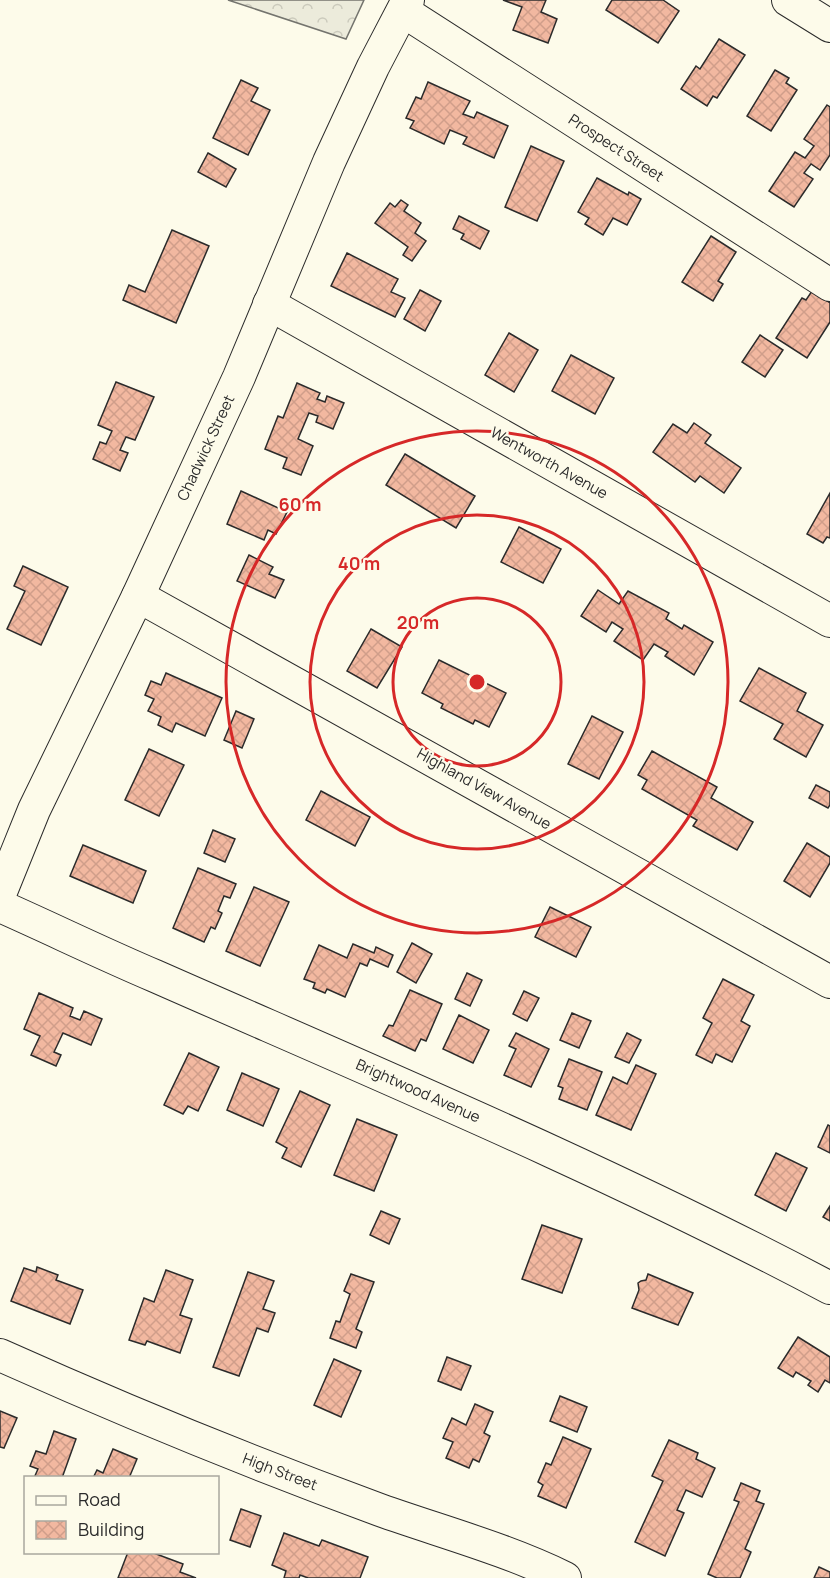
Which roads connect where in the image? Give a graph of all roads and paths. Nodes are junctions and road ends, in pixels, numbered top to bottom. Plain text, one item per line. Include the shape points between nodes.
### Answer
1 (788, 0) edge
2 (405, 6) edge
3 (830, 26) edge
4 (830, 285) edge
5 (268, 304) junction
6 (138, 596) junction
7 (830, 621) edge
8 (0, 894) edge
9 (0, 906) edge
10 (830, 982) edge
11 (830, 1288) edge
12 (0, 1355) edge
13 (554, 1576) edge

1 - 3 street
2 - 4 street, Prospect Street
2 - 5 street, Chadwick Street via 373,67
5 - 6 street, Chadwick Street
5 - 7 street, Wentworth Avenue
6 - 8 street, Chadwick Street via 34,810
6 - 10 street, Highland View Avenue
9 - 11 street, Brightwood Avenue via 474,1116
12 - 13 street, High Street via 265,1466 495,1549

